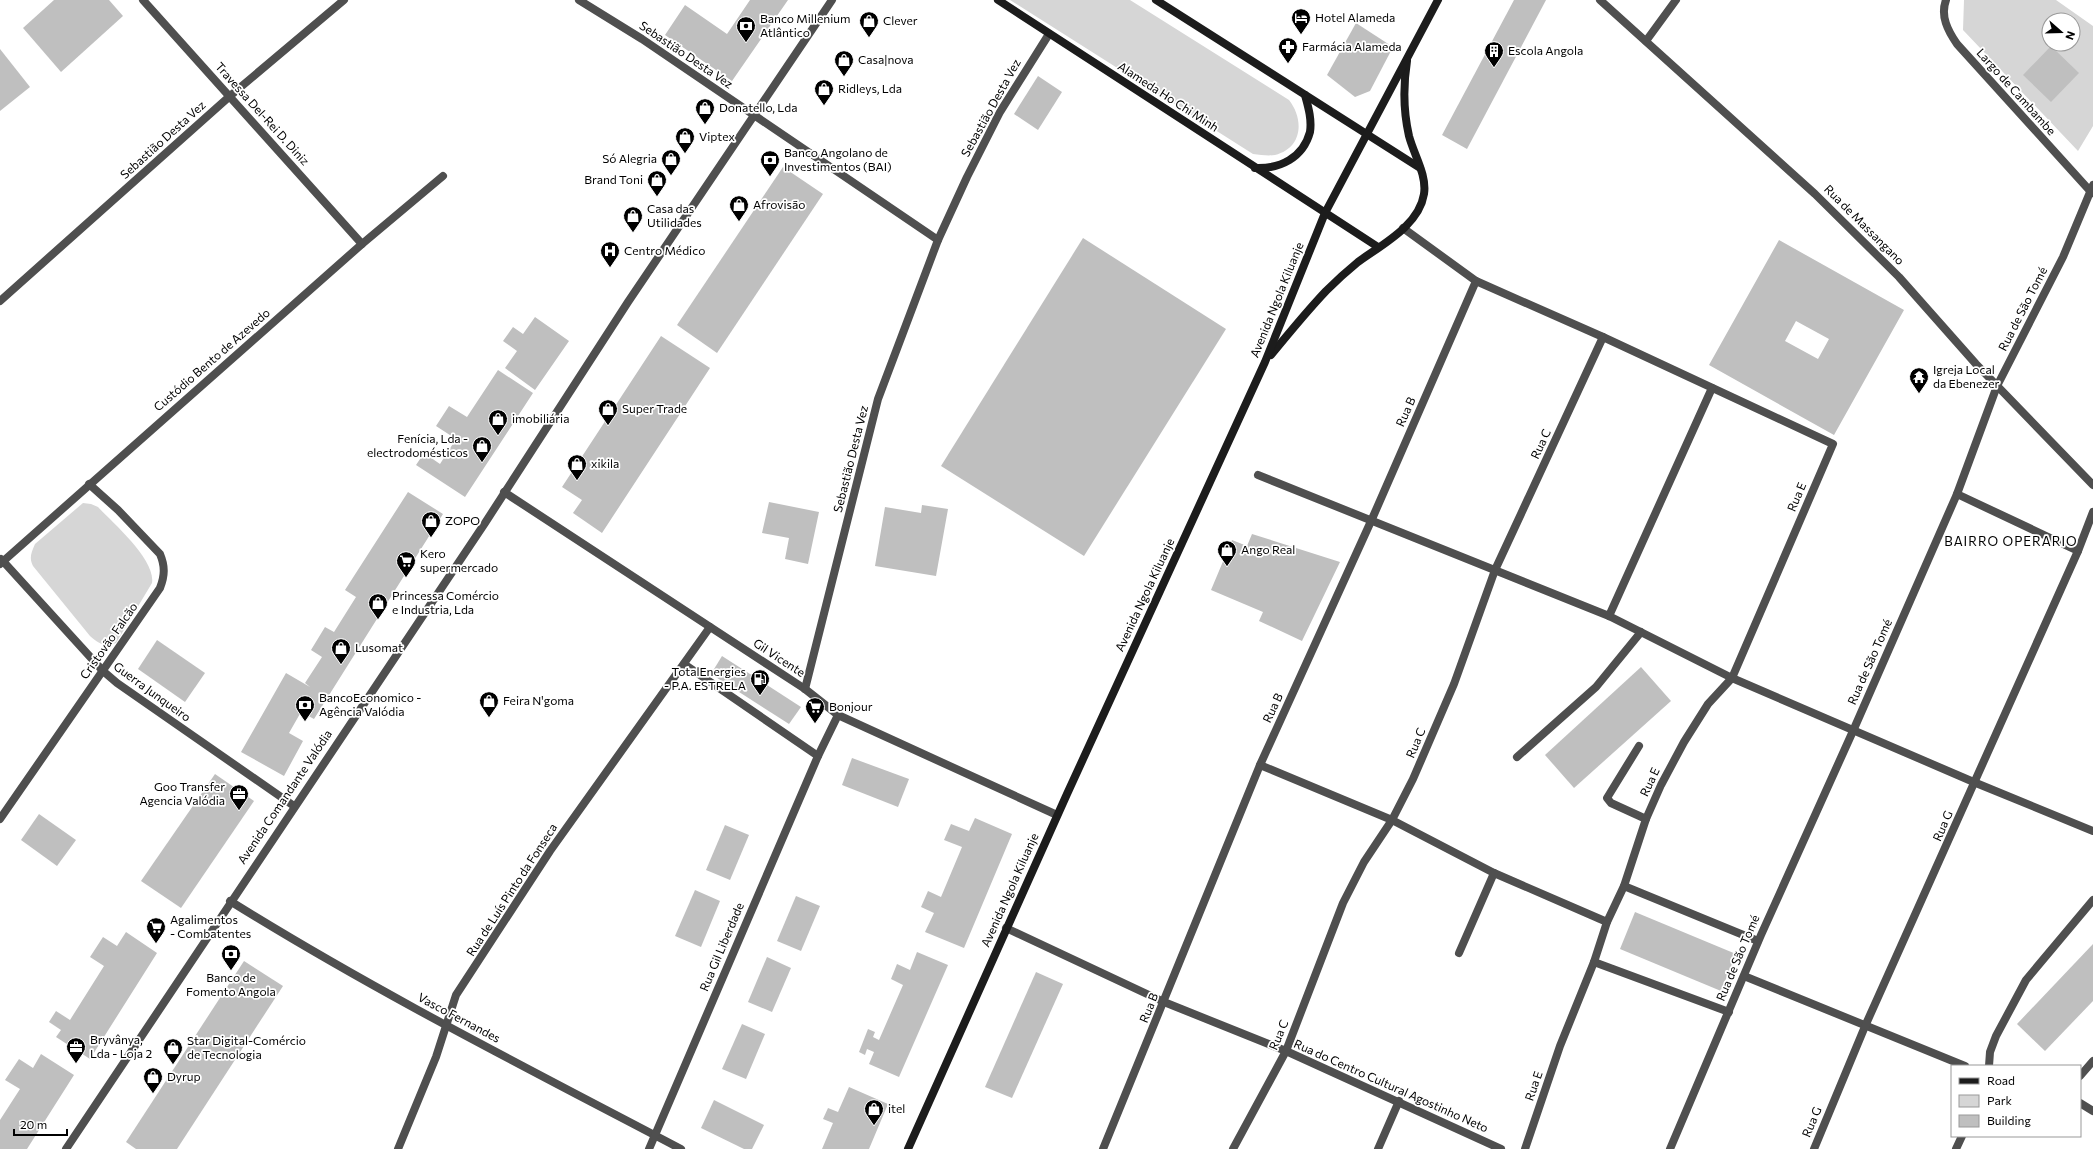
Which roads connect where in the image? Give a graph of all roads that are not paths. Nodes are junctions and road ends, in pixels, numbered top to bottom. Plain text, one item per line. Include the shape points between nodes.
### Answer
1 (144, 0) edge
2 (344, 0) edge
3 (579, 0) edge
4 (832, 0) edge
5 (998, 0) edge
6 (1156, 0) edge
7 (1438, 0) edge
8 (1600, 0) edge
9 (1676, 0) edge
10 (1946, 0) edge
11 (1049, 34) junction
12 (1646, 41) junction
13 (1408, 54) junction
14 (1305, 95) junction
15 (230, 96) junction
16 (755, 115) junction
17 (1367, 134) junction
18 (1255, 168) junction
19 (1420, 168) junction
20 (443, 176) dead end
21 (2092, 190) edge
22 (1324, 213) junction
23 (1403, 228) junction
24 (938, 240) junction
25 (362, 244) junction
26 (1378, 247) junction
27 (1476, 281) junction
28 (0, 301) edge
29 (1603, 337) junction
30 (1266, 362) junction
31 (1997, 386) junction
32 (1712, 388) junction
33 (1258, 474) dead end
34 (89, 484) junction
35 (2093, 485) edge
36 (504, 492) junction
37 (1957, 494) junction
38 (2093, 512) edge
39 (1372, 519) junction
40 (2078, 551) junction
41 (1, 561) edge
42 (1495, 570) junction
43 (1609, 616) junction
44 (710, 627) junction
45 (1641, 632) junction
46 (684, 664) junction
47 (103, 671) junction
48 (1732, 678) junction
49 (805, 689) junction
50 (838, 714) junction
51 (1853, 731) junction
52 (1639, 746) dead end
53 (818, 756) junction
54 (1517, 757) dead end
55 (1260, 765) junction
56 (1976, 784) junction
57 (294, 806) junction
58 (1057, 815) junction
59 (0, 819) edge
60 (1646, 819) junction
61 (1392, 820) junction
62 (2093, 831) edge
63 (1494, 873) junction
64 (1624, 886) junction
65 (2093, 900) edge
66 (230, 901) junction
67 (1607, 922) junction
68 (1006, 928) junction
69 (1758, 941) junction
70 (1460, 954) dead end
71 (1594, 962) junction
72 (1744, 976) junction
73 (1164, 1002) junction
74 (1729, 1012) junction
75 (1866, 1024) junction
76 (446, 1025) junction
77 (1286, 1051) junction
78 (2093, 1061) edge
79 (1963, 1065) edge
80 (1989, 1065) edge
81 (2081, 1075) edge
82 (1399, 1101) junction
83 (2081, 1104) edge
84 (2093, 1111) edge
85 (654, 1135) junction
86 (1962, 1137) edge
87 (66, 1149) edge
88 (398, 1149) edge
89 (649, 1149) edge
90 (681, 1149) edge
91 (908, 1149) edge
92 (1103, 1149) edge
93 (1233, 1149) edge
94 (1378, 1149) edge
95 (1502, 1149) edge
96 (1525, 1149) edge
97 (1670, 1149) edge
98 (1814, 1149) edge
99 (1956, 1149) edge

1 - 15 street, Travessa Del-Rei D. Diniz
2 - 15 street, Sebastião Desta Vez
3 - 16 street, Sebastião Desta Vez
4 - 16 street, Avenida Comandante Valódia
5 - 11 main road, Alameda Ho Chi Minh
6 - 14 main road
7 - 13 main road, Avenida Ngola Kiluanje
8 - 12 street, Rua de Massangano
9 - 12 street
10 - 21 street, Largo de Cambambe via 1946,27 1957,44
11 - 18 main road, Alameda Ho Chi Minh
11 - 24 street, Sebastião Desta Vez via 1000,112
12 - 31 street, Rua de Massangano via 1815,194 1899,277
13 - 17 main road, Avenida Ngola Kiluanje
13 - 19 main road via 1403,91 1404,106 1409,137
14 - 17 main road
14 - 18 main road via 1310,115 1310,132 1302,147 1293,158 1282,165
15 - 25 street, Travessa Del-Rei D. Diniz
15 - 28 street, Sebastião Desta Vez
16 - 24 street, Sebastião Desta Vez
16 - 36 street, Avenida Comandante Valódia via 628,302
17 - 19 main road
17 - 22 main road, Avenida Ngola Kiluanje
18 - 22 main road, Alameda Ho Chi Minh
19 - 23 main road via 1424,194 1413,218
20 - 25 street, Custódio Bento de Azevedo
21 - 31 street, Rua de São Tomé via 2063,258
22 - 26 main road, Alameda Ho Chi Minh
22 - 30 main road, Avenida Ngola Kiluanje
23 - 26 main road
23 - 27 street
24 - 49 street, Sebastião Desta Vez via 878,398
25 - 34 street, Custódio Bento de Azevedo
26 - 30 main road via 1326,291
27 - 29 street
27 - 39 street, Rua B
29 - 32 street
29 - 42 street, Rua C
30 - 58 main road, Avenida Ngola Kiluanje
31 - 35 street, Rua de Massangano
31 - 37 street, Rua de São Tomé
32 - 43 street
32 - 48 street, Rua E via 1833,444
33 - 39 street
34 - 41 street, Custódio Bento de Azevedo
34 - 47 street, Cristovão Falcão via 150,542 160,554 164,572 160,588
36 - 44 street, Gil Vicente
36 - 57 street, Avenida Comandante Valódia
37 - 40 street
37 - 51 street, Rua de São Tomé
38 - 40 street, Rua G
39 - 42 street
39 - 55 street, Rua B
40 - 56 street, Rua G
41 - 47 street, Guerra Junqueiro
42 - 43 street
42 - 61 street, Rua C via 1436,728
43 - 45 street
44 - 46 street, Rua de Luís Pinto da Fonseca
44 - 49 street, Gil Vicente
45 - 48 street
45 - 54 street via 1596,686
46 - 53 street
46 - 76 street, Rua de Luís Pinto da Fonseca via 550,851 456,995
47 - 57 street, Guerra Junqueiro via 129,692
47 - 59 street, Cristovão Falcão
48 - 51 street
48 - 60 street, Rua E via 1708,704 1684,742
49 - 50 street, Gil Vicente
50 - 53 street, Rua Gil Liberdade
50 - 58 street, Gil Vicente
51 - 56 street
51 - 69 street, Rua de São Tomé
52 - 60 street via 1607,798 1611,803
53 - 85 street, Rua Gil Liberdade
55 - 61 street
55 - 73 street, Rua B
56 - 62 street
56 - 75 street, Rua G
57 - 66 street, Avenida Comandante Valódia
58 - 68 main road, Avenida Ngola Kiluanje
60 - 64 street, Rua E
61 - 63 street
61 - 77 street, Rua C via 1364,862 1343,903
63 - 67 street
63 - 70 street
64 - 67 street, Rua E
64 - 69 street
65 - 80 street via 2026,980 1996,1036 1990,1052
66 - 76 street, Vasco Fernandes
66 - 87 street, Avenida Comandante Valódia
67 - 71 street, Rua E
68 - 73 street, Rua do Centro Cultural Agostinho Neto
68 - 91 main road, Avenida Ngola Kiluanje
69 - 72 street, Rua de São Tomé
71 - 74 street
71 - 96 street, Rua E via 1560,1046
72 - 74 street, Rua de São Tomé
72 - 75 street
73 - 77 street, Rua do Centro Cultural Agostinho Neto
73 - 92 street, Rua B
74 - 97 street, Rua de São Tomé
75 - 79 street
75 - 98 street, Rua G
76 - 85 street, Vasco Fernandes
76 - 88 street, Rua de Luís Pinto da Fonseca via 436,1057
77 - 82 street, Rua do Centro Cultural Agostinho Neto
77 - 93 street, Rua C
78 - 81 street
82 - 94 street
82 - 95 street, Rua do Centro Cultural Agostinho Neto
83 - 84 street
85 - 89 street, Rua Gil Liberdade
85 - 90 street, Vasco Fernandes
86 - 99 street

